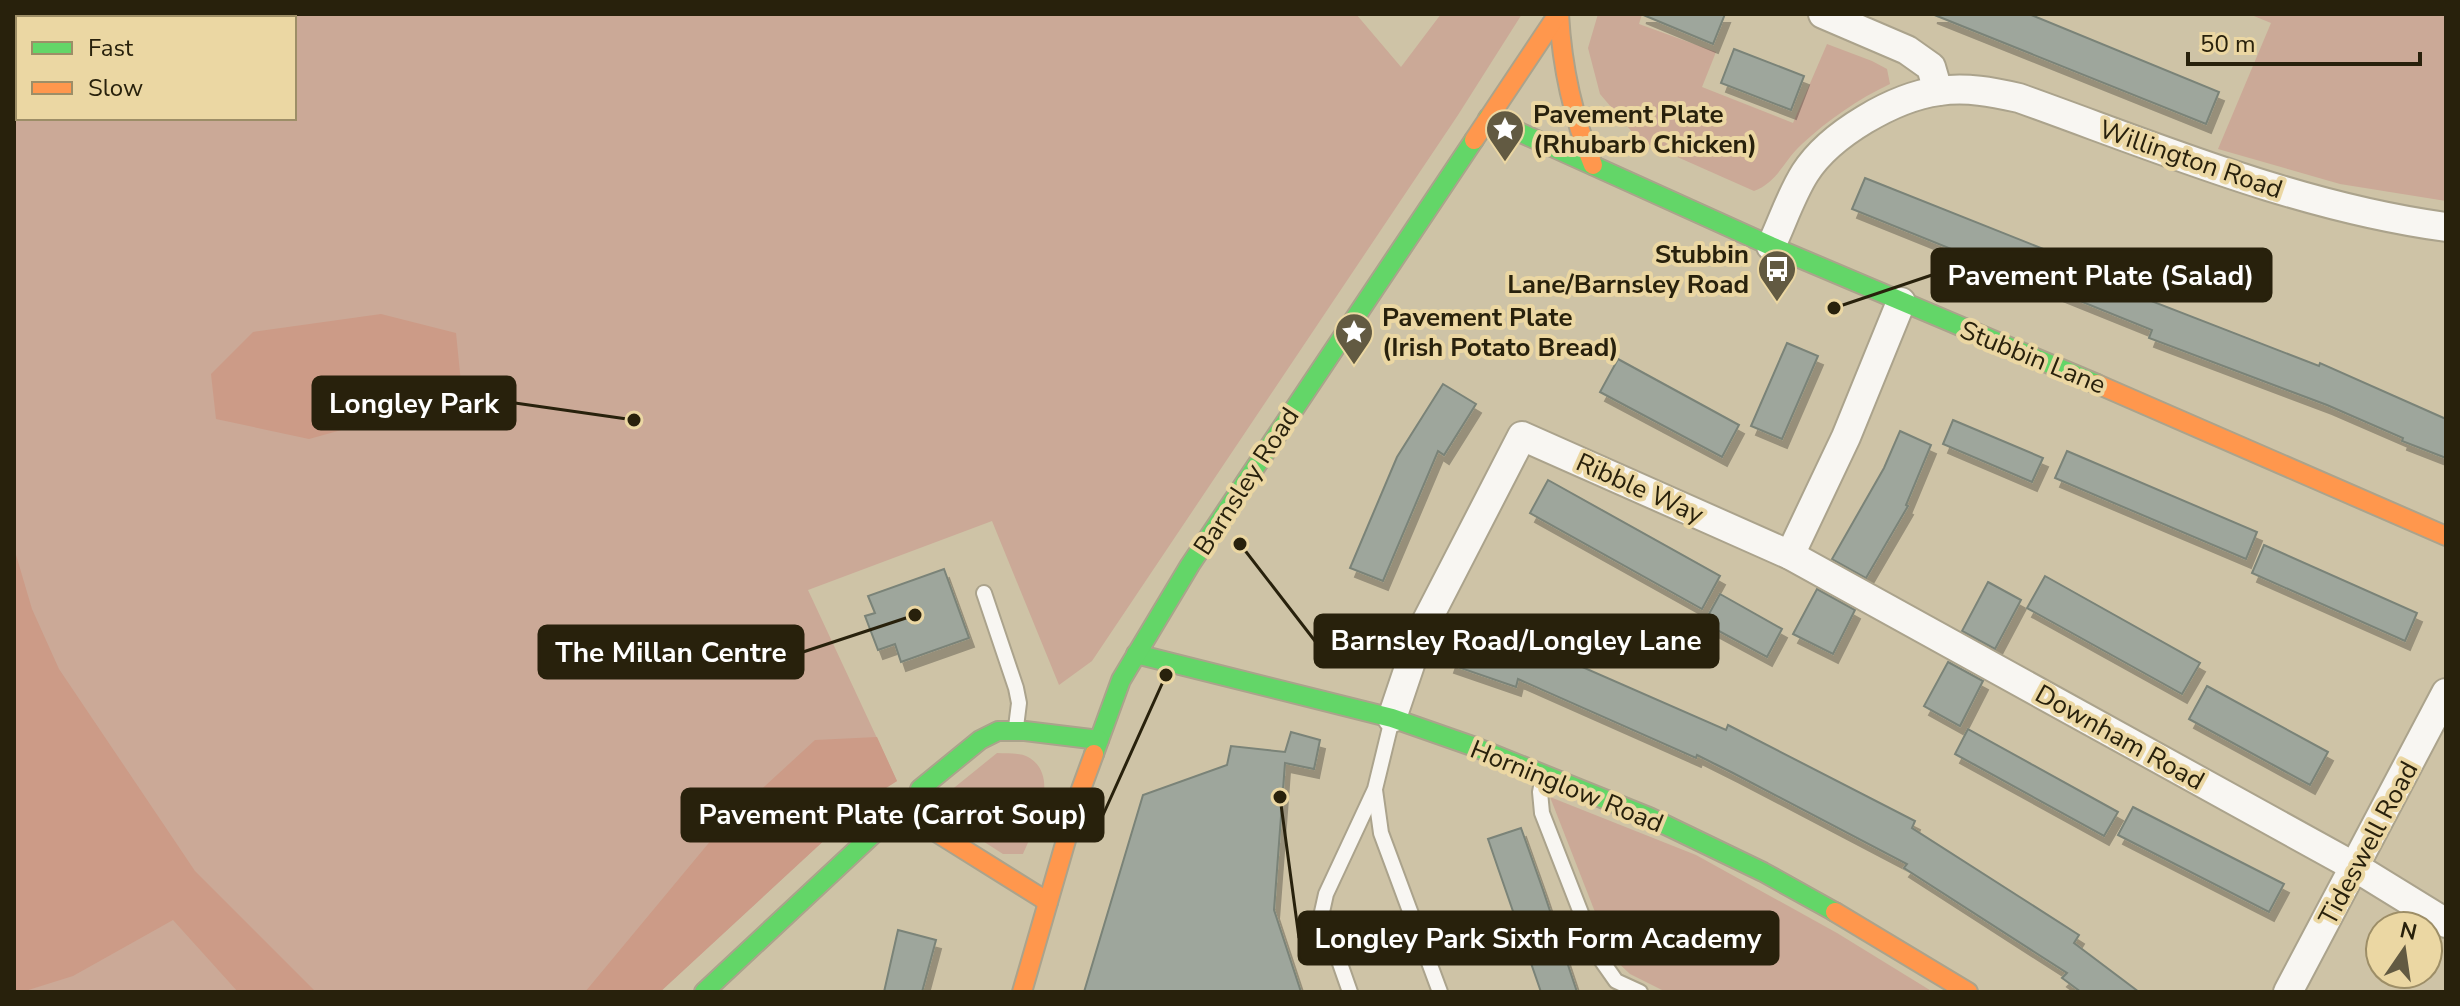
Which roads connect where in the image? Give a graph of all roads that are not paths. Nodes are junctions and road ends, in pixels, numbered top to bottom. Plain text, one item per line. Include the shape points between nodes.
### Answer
1 (1558, 14) edge
2 (1823, 14) edge
3 (1938, 91) junction
4 (1488, 118) junction
5 (1593, 165) junction
6 (2446, 227) edge
7 (1771, 246) junction
8 (1901, 302) junction
9 (2446, 536) edge
10 (1790, 555) junction
11 (984, 593) dead end
12 (1136, 654) junction
13 (2446, 693) edge
14 (1392, 718) junction
15 (1015, 731) junction
16 (1099, 740) junction
17 (1543, 775) junction
18 (1375, 789) junction
19 (916, 805) junction
20 (2355, 867) junction
21 (1048, 902) junction
22 (2446, 923) edge
23 (704, 992) edge
24 (1022, 992) edge
25 (1350, 992) edge
26 (1440, 992) edge
27 (1640, 992) edge
28 (1966, 992) edge
29 (2288, 992) edge

1 - 4 main road, Barnsley Road
1 - 5 main road via 1567,101
2 - 3 street via 1907,50 1931,67
3 - 6 street, Willington Road via 1978,89 2019,98 2283,192
3 - 7 street, Willington Road via 1868,117 1833,140 1805,173
4 - 5 main road, Stubbin Lane
4 - 12 main road, Barnsley Road
5 - 7 main road, Stubbin Lane
7 - 8 main road, Stubbin Lane
8 - 9 main road, Stubbin Lane
8 - 10 street
10 - 14 street, Ribble Way via 1522,436 1421,632
10 - 20 street, Downham Road
11 - 15 lane via 1016,688
12 - 14 main road, Horninglow Road
12 - 16 main road, Barnsley Road
13 - 20 street, Tideswell Road
14 - 17 main road, Horninglow Road
14 - 18 lane
15 - 16 main road
15 - 19 main road via 998,731 980,740 920,789
16 - 21 main road, Barnsley Road
17 - 27 lane via 1542,813 1597,954 1616,981
17 - 28 main road, Horninglow Road via 1649,817 1763,872
18 - 25 lane via 1322,912
18 - 26 lane via 1381,833
19 - 21 main road via 928,827
19 - 23 main road via 882,826
20 - 22 street, Downham Road
20 - 29 street, Tideswell Road
21 - 24 main road, Barnsley Road

